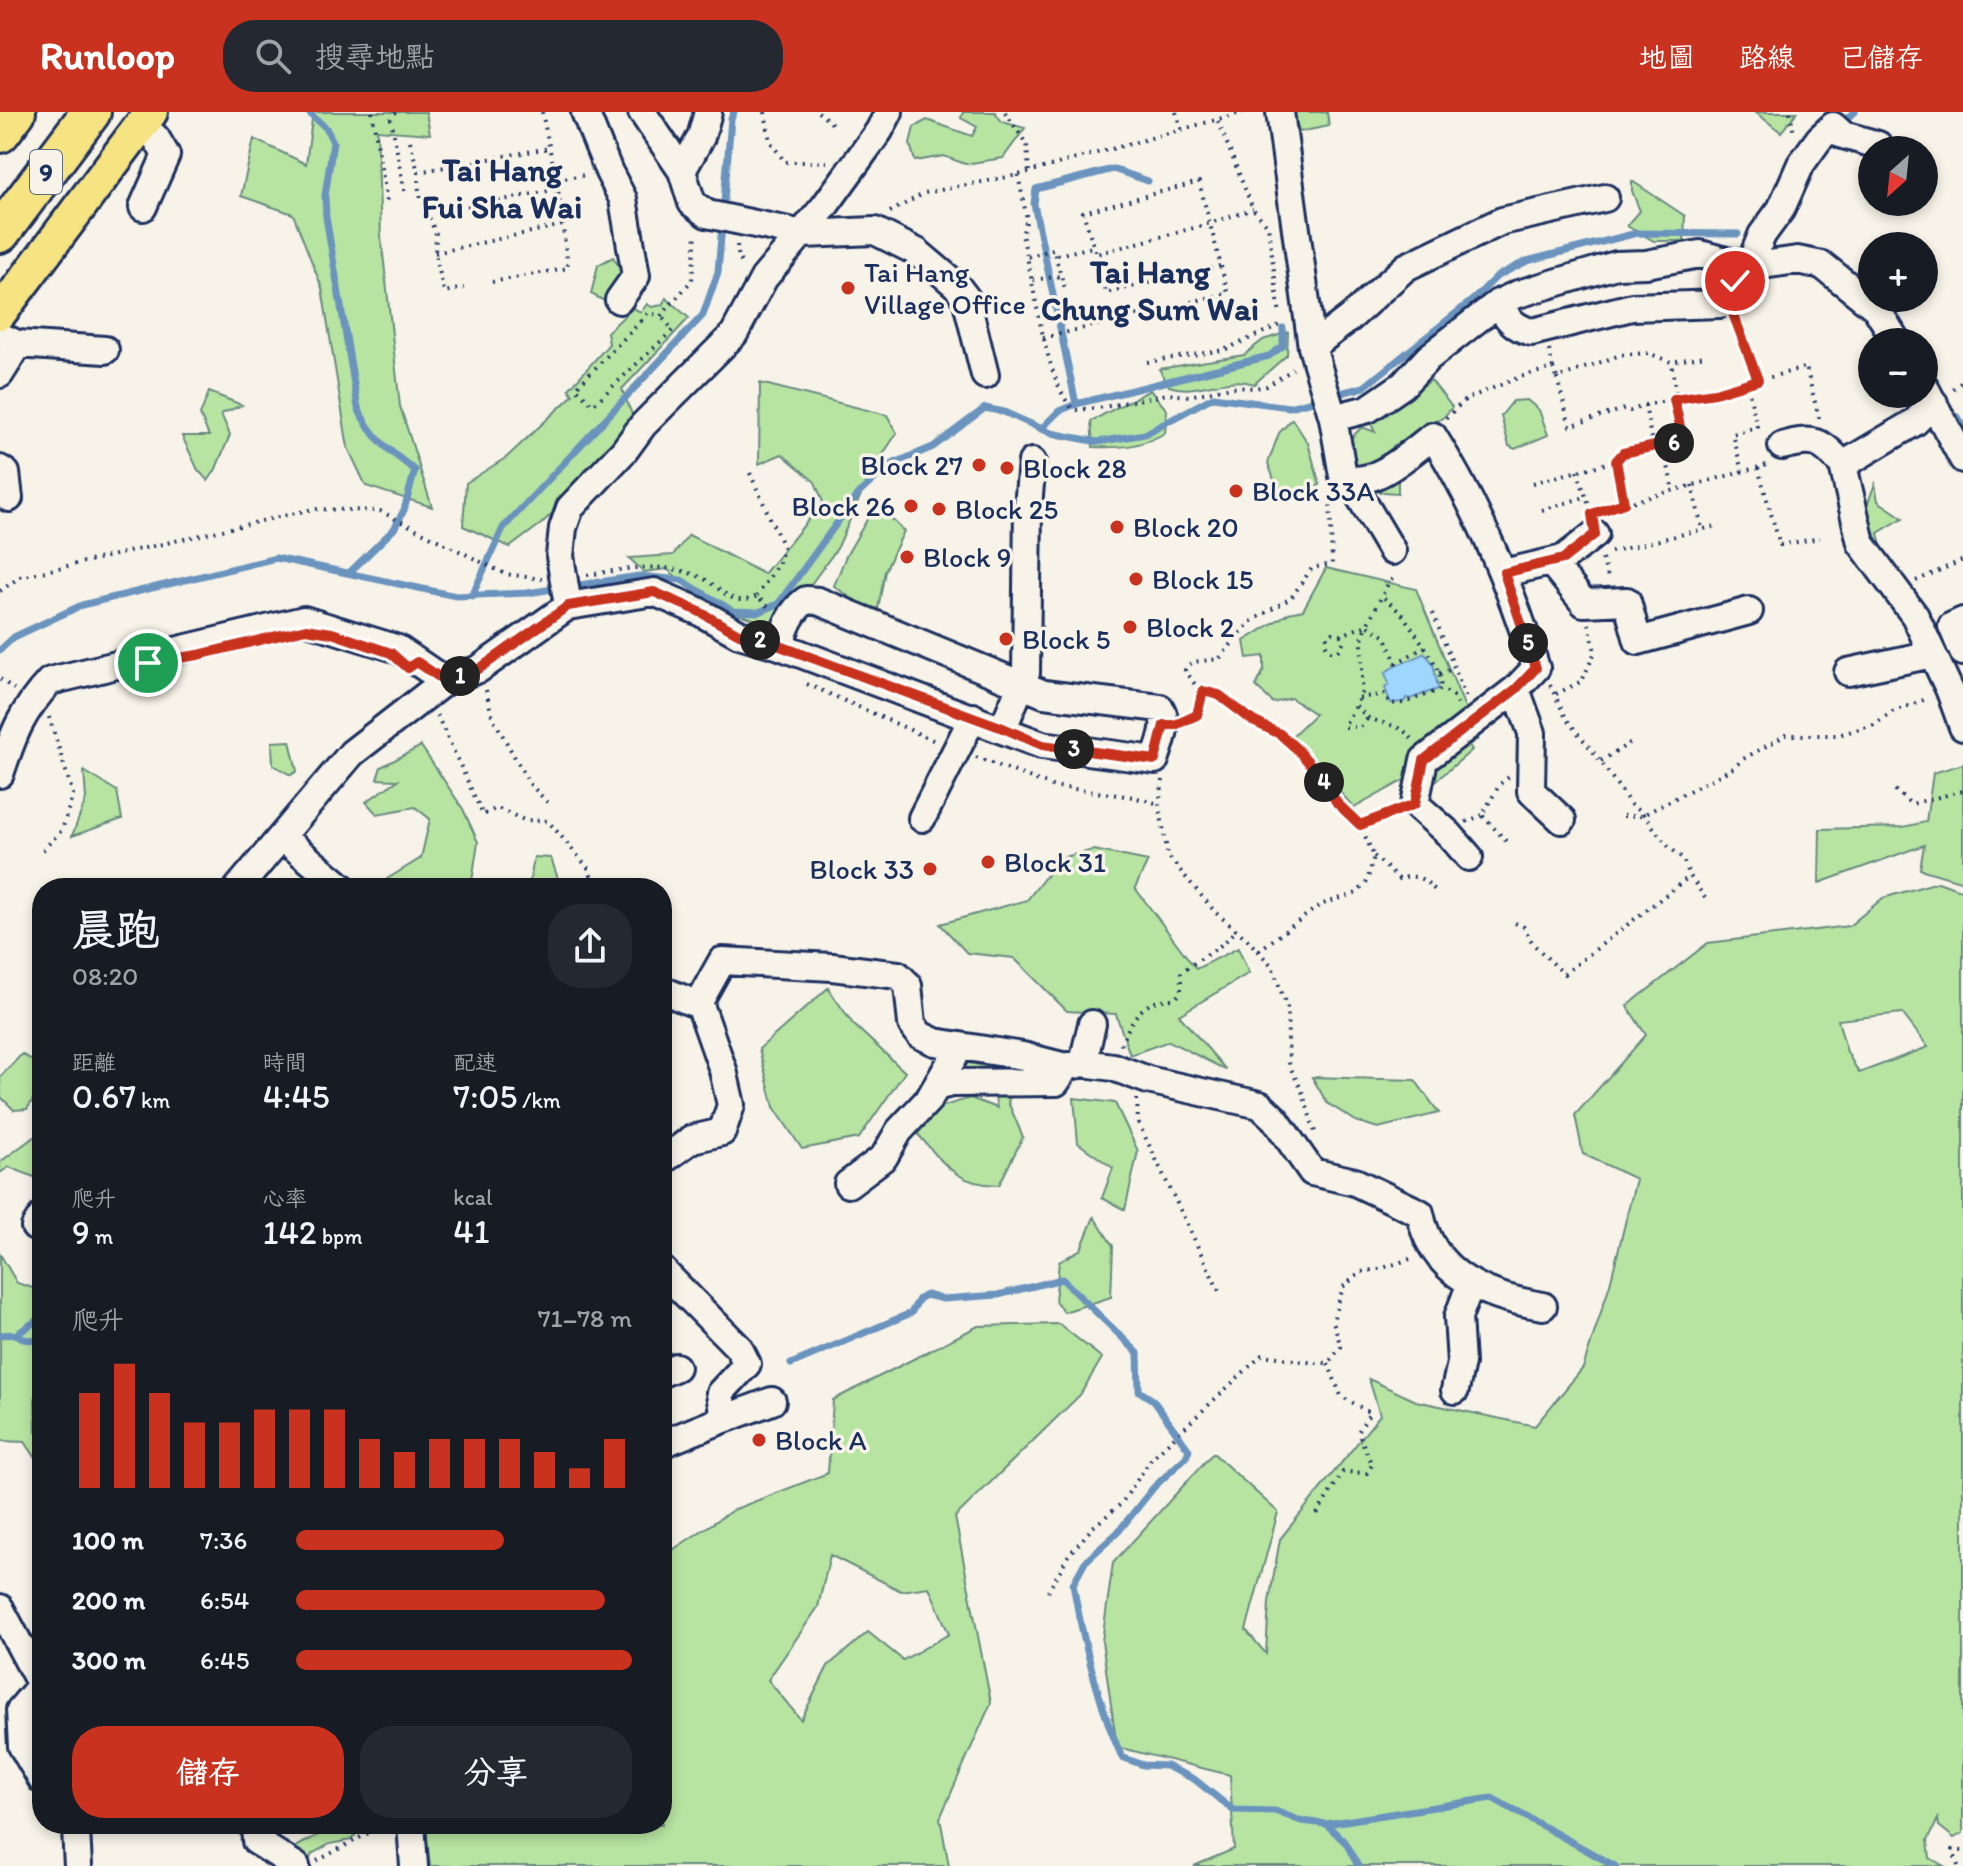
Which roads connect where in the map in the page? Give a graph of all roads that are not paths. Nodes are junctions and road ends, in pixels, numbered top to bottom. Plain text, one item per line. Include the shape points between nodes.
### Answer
1 (16, 112) edge
2 (91, 112) edge
3 (585, 112) edge
4 (642, 112) edge
5 (708, 112) edge
6 (889, 112) edge
7 (1280, 112) edge
8 (146, 118) edge
9 (1835, 119) edge
10 (0, 133) edge
11 (1858, 139) edge
12 (682, 171) junction
13 (1605, 198) dead end
14 (143, 207) dead end
15 (0, 233) edge
16 (803, 234) junction
17 (1749, 267) junction
18 (619, 300) dead end
19 (1498, 303) junction
20 (0, 313) edge
21 (1888, 328) edge
22 (10, 340) edge
23 (105, 350) dead end
24 (1304, 356) junction
25 (0, 374) edge
26 (985, 375) dead end
27 (1922, 408) edge
28 (1936, 408) edge
29 (1332, 412) junction
30 (1782, 446) road end
31 (1963, 459) edge
32 (1032, 462) dead end
33 (1843, 465) junction
34 (0, 469) edge
35 (1340, 484) junction
36 (9, 498) dead end
37 (1598, 544) road end
38 (1395, 562) road end
39 (1551, 562) junction
40 (1504, 573) junction
41 (566, 588) junction
42 (1749, 611) dead end
43 (1963, 621) edge
44 (780, 646) junction
45 (1963, 652) edge
46 (1932, 654) junction
47 (1848, 672) dead end
48 (1022, 686) junction
49 (436, 688) junction
50 (1516, 689) junction
51 (973, 717) junction
52 (1963, 727) edge
53 (1003, 728) junction
54 (0, 774) edge
55 (922, 818) dead end
56 (1562, 820) dead end
57 (283, 838) junction
58 (1469, 857) dead end
59 (247, 878) edge
60 (331, 878) edge
61 (672, 994) edge
62 (699, 1002) junction
63 (1092, 1024) dead end
64 (960, 1046) junction
65 (1074, 1065) junction
66 (936, 1087) junction
67 (672, 1154) edge
68 (848, 1184) dead end
69 (672, 1280) edge
70 (1471, 1283) junction
71 (1543, 1306) dead end
72 (1455, 1390) dead end
73 (772, 1401) dead end
74 (724, 1419) junction
75 (672, 1440) edge
76 (0, 1608) edge
77 (32, 1669) edge
78 (32, 1696) edge
79 (32, 1764) edge
80 (76, 1834) edge
81 (256, 1834) edge
82 (412, 1834) edge
83 (78, 1866) edge
84 (296, 1866) edge
85 (414, 1866) edge

1 - 10 highway, 9
2 - 15 highway, 9
3 - 18 street via 623,199 636,276
4 - 12 street
5 - 12 street
6 - 16 street
7 - 24 street
8 - 14 street via 166,155
8 - 20 main road
9 - 11 street via 1843,135
9 - 17 street via 1798,156 1781,209 1762,235
12 - 16 street via 705,224
13 - 24 street via 1502,221 1406,267
16 - 26 street via 875,231 917,252 966,298
16 - 41 street via 764,278 734,334 570,508 560,556
17 - 19 street via 1700,254 1616,265
17 - 19 street via 1735,281 1731,299 1720,304 1632,307 1532,332 1519,329
17 - 21 street via 1797,260 1822,265 1876,308
19 - 29 street via 1368,409
22 - 23 street
22 - 25 street
24 - 29 street via 1322,376
27 - 33 street via 1915,422
28 - 31 street
29 - 35 street
30 - 33 street via 1800,441 1824,444
32 - 48 street via 1028,652
33 - 46 street via 1861,543 1915,616
34 - 36 street via 6,473
35 - 38 street
35 - 40 street via 1375,478 1433,436
37 - 39 street
39 - 40 street
39 - 42 street via 1584,603 1627,601 1638,641
40 - 50 street via 1536,668
41 - 44 street via 654,592 739,634
41 - 49 street via 479,669
43 - 45 street via 1952,626
44 - 48 street via 797,606 818,601
44 - 51 street
46 - 47 street
46 - 52 street
48 - 53 street
48 - 53 street via 1063,698 1160,708 1165,716 1155,760 1042,745
49 - 54 street via 398,649 304,620 50,681 25,699
49 - 57 street via 352,753
50 - 56 street via 1532,733 1531,791
50 - 58 street via 1424,760 1415,804
51 - 53 street
51 - 55 street
57 - 59 street
57 - 60 street
61 - 62 street
62 - 64 street via 722,961 898,975 908,985 912,1024 920,1035
62 - 67 street via 731,1105 722,1132 692,1139
63 - 65 street
64 - 65 street
64 - 66 street
65 - 66 street via 1056,1082
65 - 70 street via 1260,1105 1312,1172 1355,1182 1420,1213 1428,1242
66 - 68 street via 884,1157
69 - 74 street via 739,1348 747,1364 720,1393
70 - 71 street
70 - 72 street via 1458,1317 1461,1363
73 - 74 street
74 - 75 street
76 - 77 street
78 - 79 street via 20,1710 22,1746
80 - 83 street
81 - 84 street via 256,1841
82 - 85 street

